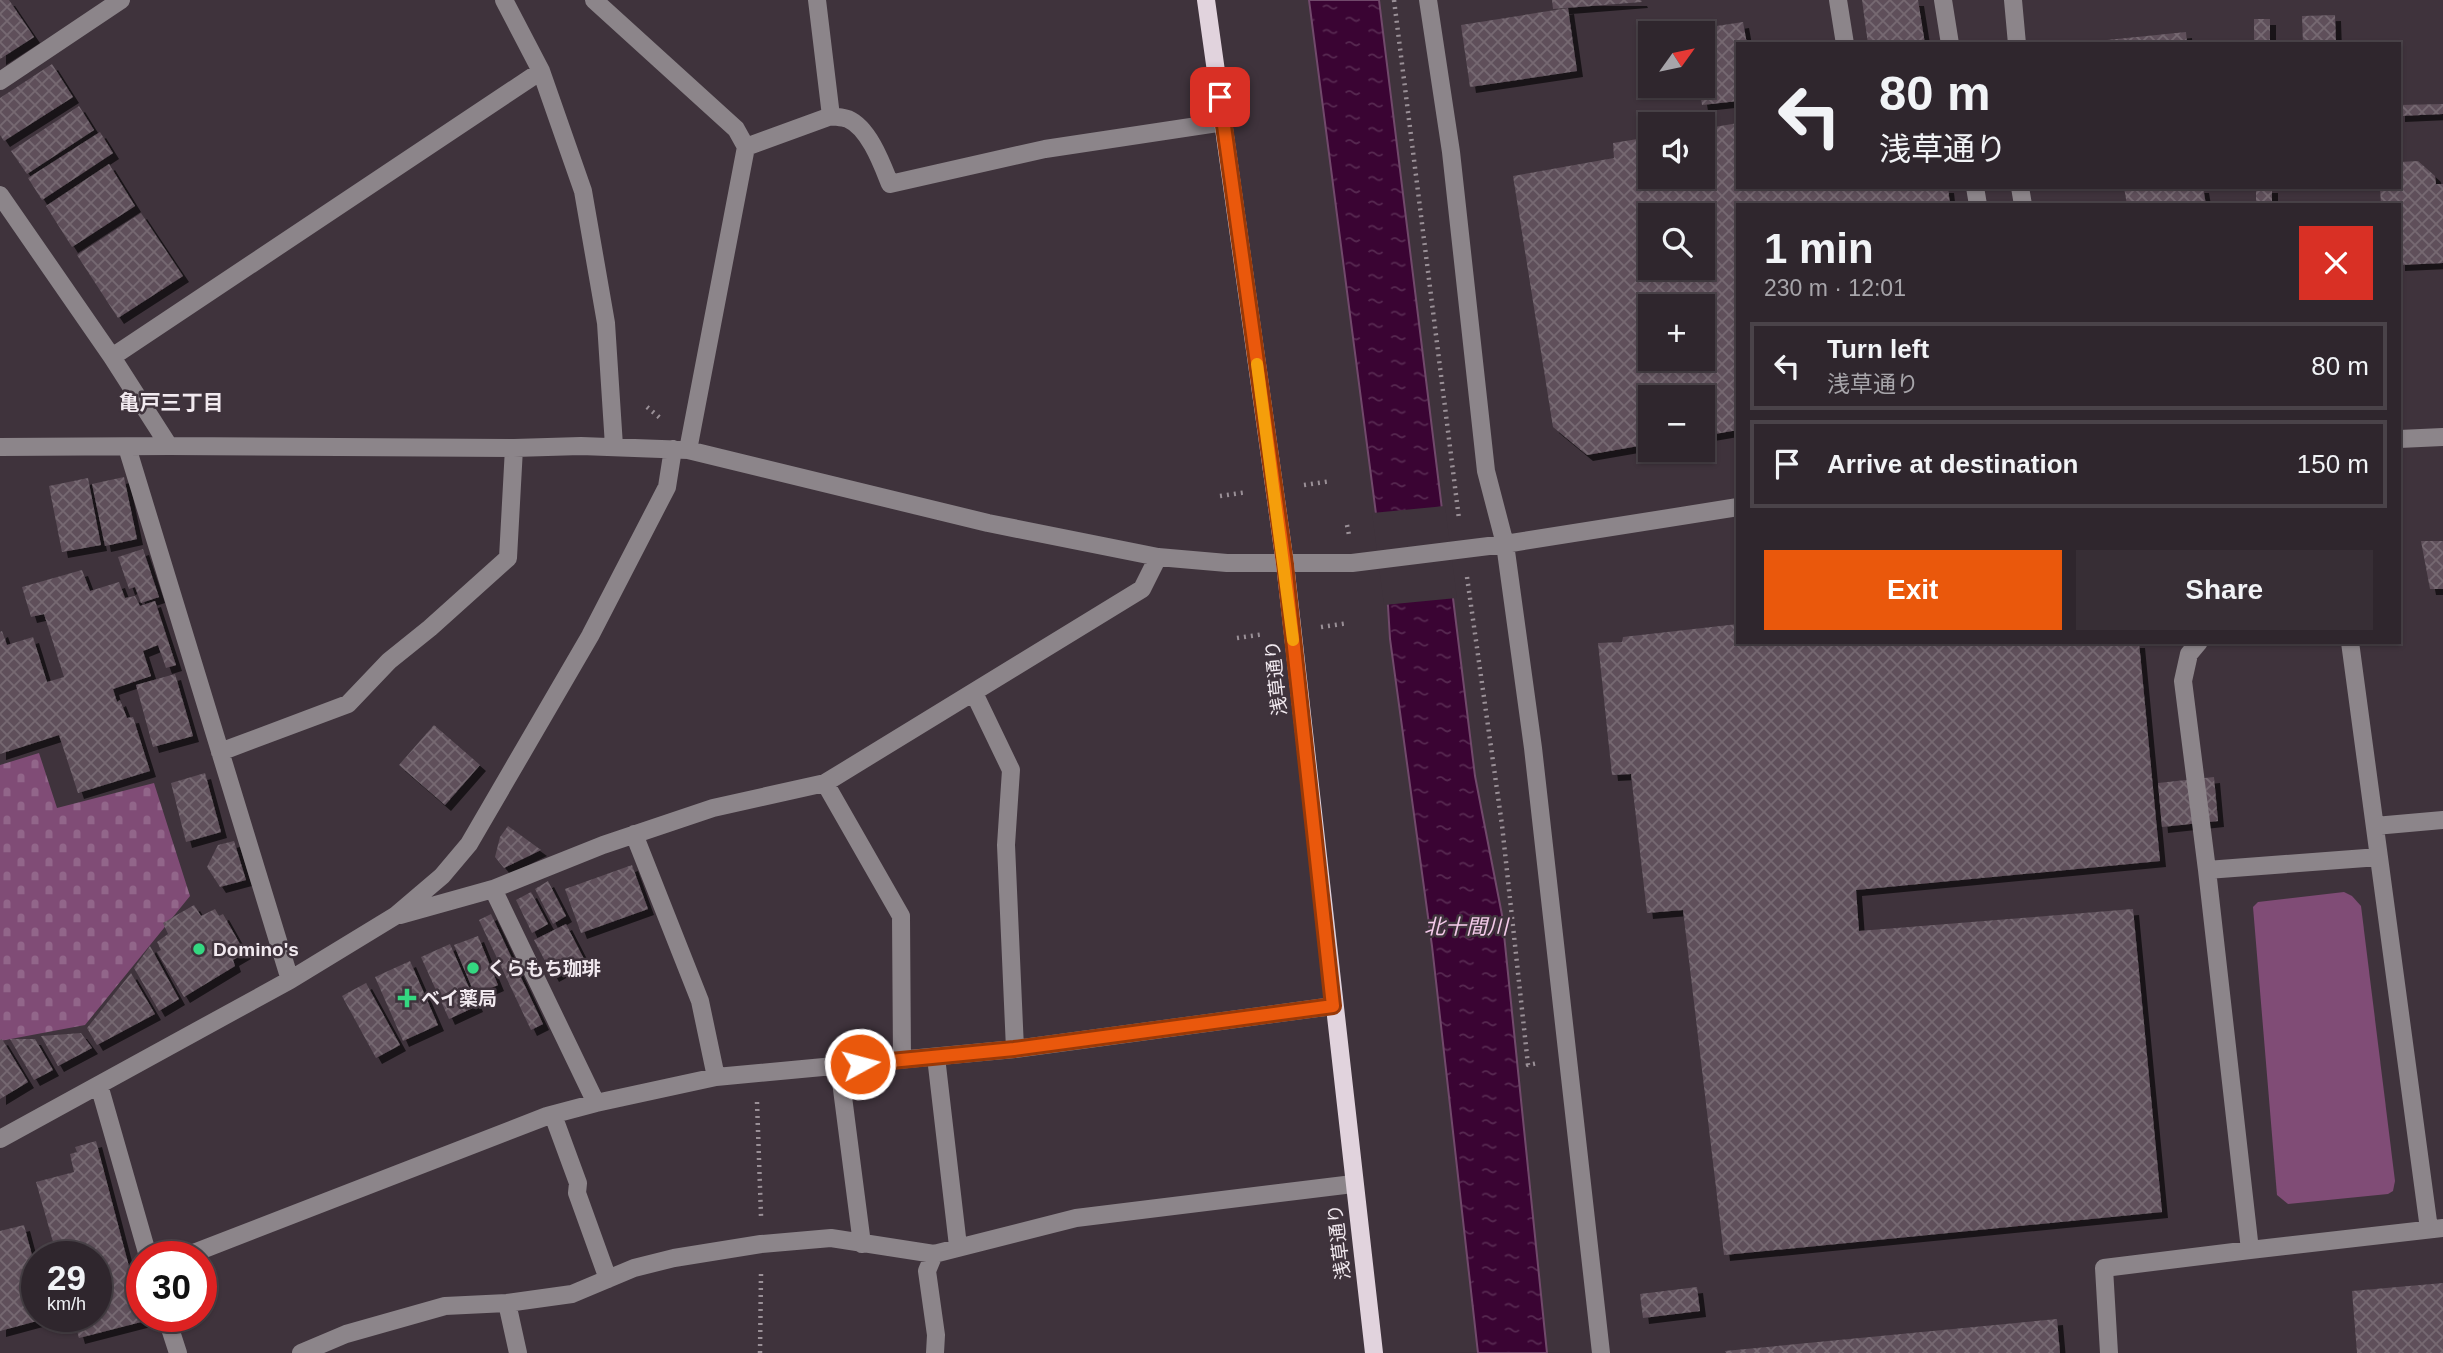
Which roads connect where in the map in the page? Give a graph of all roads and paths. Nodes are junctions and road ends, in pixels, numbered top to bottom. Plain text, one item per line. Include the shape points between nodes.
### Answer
1 (121, 0) edge
2 (504, 0) edge
3 (594, 0) edge
4 (817, 0) edge
5 (1206, 0) edge
6 (1394, 0) edge
7 (1428, 0) edge
8 (1838, 0) edge
9 (1943, 0) edge
10 (2012, 0) edge
11 (1845, 42) edge
12 (1950, 42) edge
13 (2017, 42) edge
14 (541, 71) junction
15 (0, 81) edge
16 (831, 116) junction
17 (1224, 122) junction
18 (746, 147) junction
19 (0, 195) edge
20 (112, 357) junction
21 (2443, 437) edge
22 (2401, 439) edge
23 (169, 446) junction
24 (614, 446) junction
25 (0, 447) edge
26 (127, 447) junction
27 (514, 448) junction
28 (681, 449) junction
29 (1736, 507) edge
30 (1460, 527) dead end
31 (1504, 544) junction
32 (1158, 556) junction
33 (1285, 564) junction
34 (1466, 568) dead end
35 (2197, 644) edge
36 (2350, 644) edge
37 (974, 693) junction
38 (220, 751) junction
39 (825, 783) junction
40 (2443, 820) edge
41 (2375, 826) junction
42 (634, 834) junction
43 (2379, 858) junction
44 (2207, 870) junction
45 (493, 889) junction
46 (395, 916) junction
47 (290, 980) junction
48 (1333, 1006) junction
49 (1014, 1049) junction
50 (936, 1057) junction
51 (902, 1059) junction
52 (1543, 1063) dead end
53 (839, 1066) junction
54 (716, 1077) junction
55 (99, 1085) junction
56 (596, 1103) junction
57 (553, 1115) junction
58 (0, 1139) edge
59 (1353, 1184) junction
60 (2436, 1229) edge
61 (144, 1241) edge
62 (217, 1244) edge
63 (862, 1244) junction
64 (958, 1246) junction
65 (2250, 1250) junction
66 (933, 1254) junction
67 (608, 1279) junction
68 (507, 1303) junction
69 (171, 1332) edge
70 (178, 1353) edge
71 (301, 1353) edge
72 (518, 1353) edge
73 (935, 1353) edge
74 (1374, 1353) edge
75 (1601, 1353) edge
76 (2109, 1353) edge

1 - 15 street
2 - 14 street
3 - 18 street via 736,129
4 - 16 street
5 - 17 main road, 浅草通り
6 - 30 path
7 - 31 street via 1451,152 1486,471
8 - 11 street
9 - 12 street
10 - 13 street
14 - 20 street
14 - 24 street via 583,191 606,323
16 - 17 street via 850,119 868,137 890,184 1045,149
16 - 18 street
17 - 33 main road, 浅草通り
18 - 28 street
19 - 20 street
20 - 23 street
21 - 22 street
23 - 26 street
23 - 27 street
24 - 27 street
24 - 28 street
25 - 26 street
26 - 38 street
27 - 38 street via 508,558 389,661 348,704
28 - 32 street via 988,523
28 - 46 street via 667,487 590,636 469,844 442,876
29 - 31 street
31 - 33 street via 1352,563
31 - 75 street via 1552,909
32 - 33 street
32 - 37 street via 1142,589
33 - 48 main road, 浅草通り
34 - 52 path via 1502,825 1528,1065
35 - 44 street via 2189,654 2183,681
36 - 41 street
37 - 39 street
37 - 49 street via 1011,770 1006,845
38 - 47 street
39 - 42 street via 713,808
39 - 51 street via 901,916
40 - 41 street
41 - 43 street
42 - 45 street
42 - 54 street via 699,1001
43 - 44 street
43 - 60 street
44 - 65 street
45 - 46 street
45 - 56 street
46 - 47 street
47 - 55 street
48 - 49 street
48 - 59 main road, 浅草通り
49 - 50 street
50 - 51 street
50 - 64 street
51 - 53 street
53 - 54 street
53 - 63 street
54 - 56 street
55 - 58 street
55 - 61 street
56 - 57 street
57 - 62 street
57 - 67 street
59 - 64 street via 1076,1217
59 - 74 main road, 浅草通り
60 - 65 street
63 - 66 street
63 - 67 street via 831,1238 761,1244 674,1258
64 - 66 street
65 - 76 street via 2104,1268
66 - 73 street via 927,1271
67 - 68 street via 572,1294
68 - 71 street via 445,1306 346,1334
68 - 72 street
69 - 70 street

